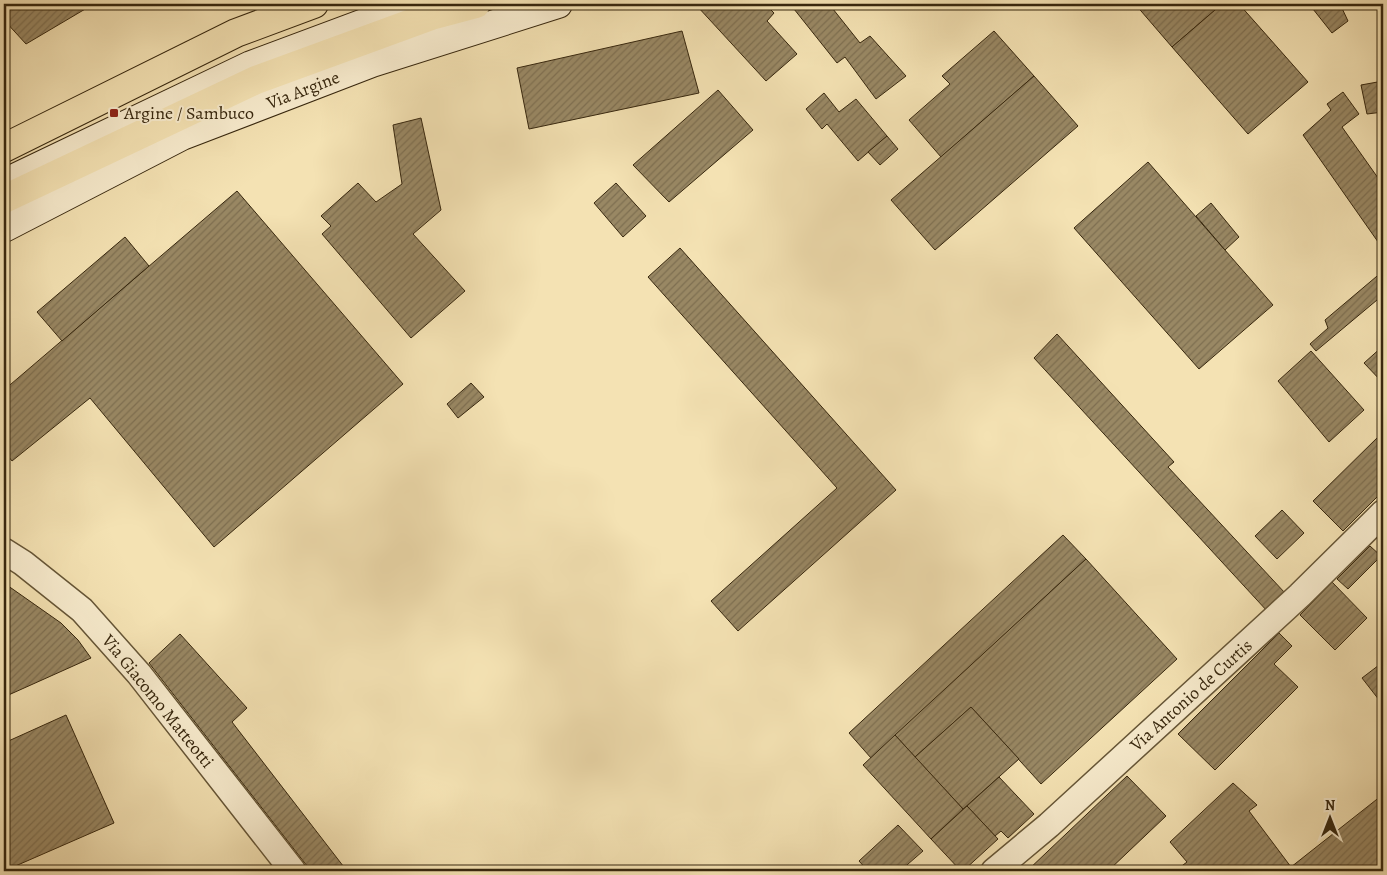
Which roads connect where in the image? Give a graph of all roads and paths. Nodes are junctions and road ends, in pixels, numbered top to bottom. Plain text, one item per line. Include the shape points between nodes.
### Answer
1 (314, 4) edge
2 (415, 4) edge
3 (476, 4) edge
4 (558, 4) edge
5 (4, 148) edge
6 (4, 183) edge
7 (4, 199) edge
8 (4, 228) edge
9 (1383, 513) edge
10 (4, 551) edge
11 (293, 871) edge
12 (994, 871) edge

1 - 5 highway via 236,33
2 - 6 street via 251,66
3 - 7 highway via 431,16 256,80
4 - 8 street, Via Argine via 372,63 182,136
9 - 12 street, Via Antonio de Curtis via 1300,596
10 - 11 street, Via Giacomo Matteotti via 82,610 139,674

